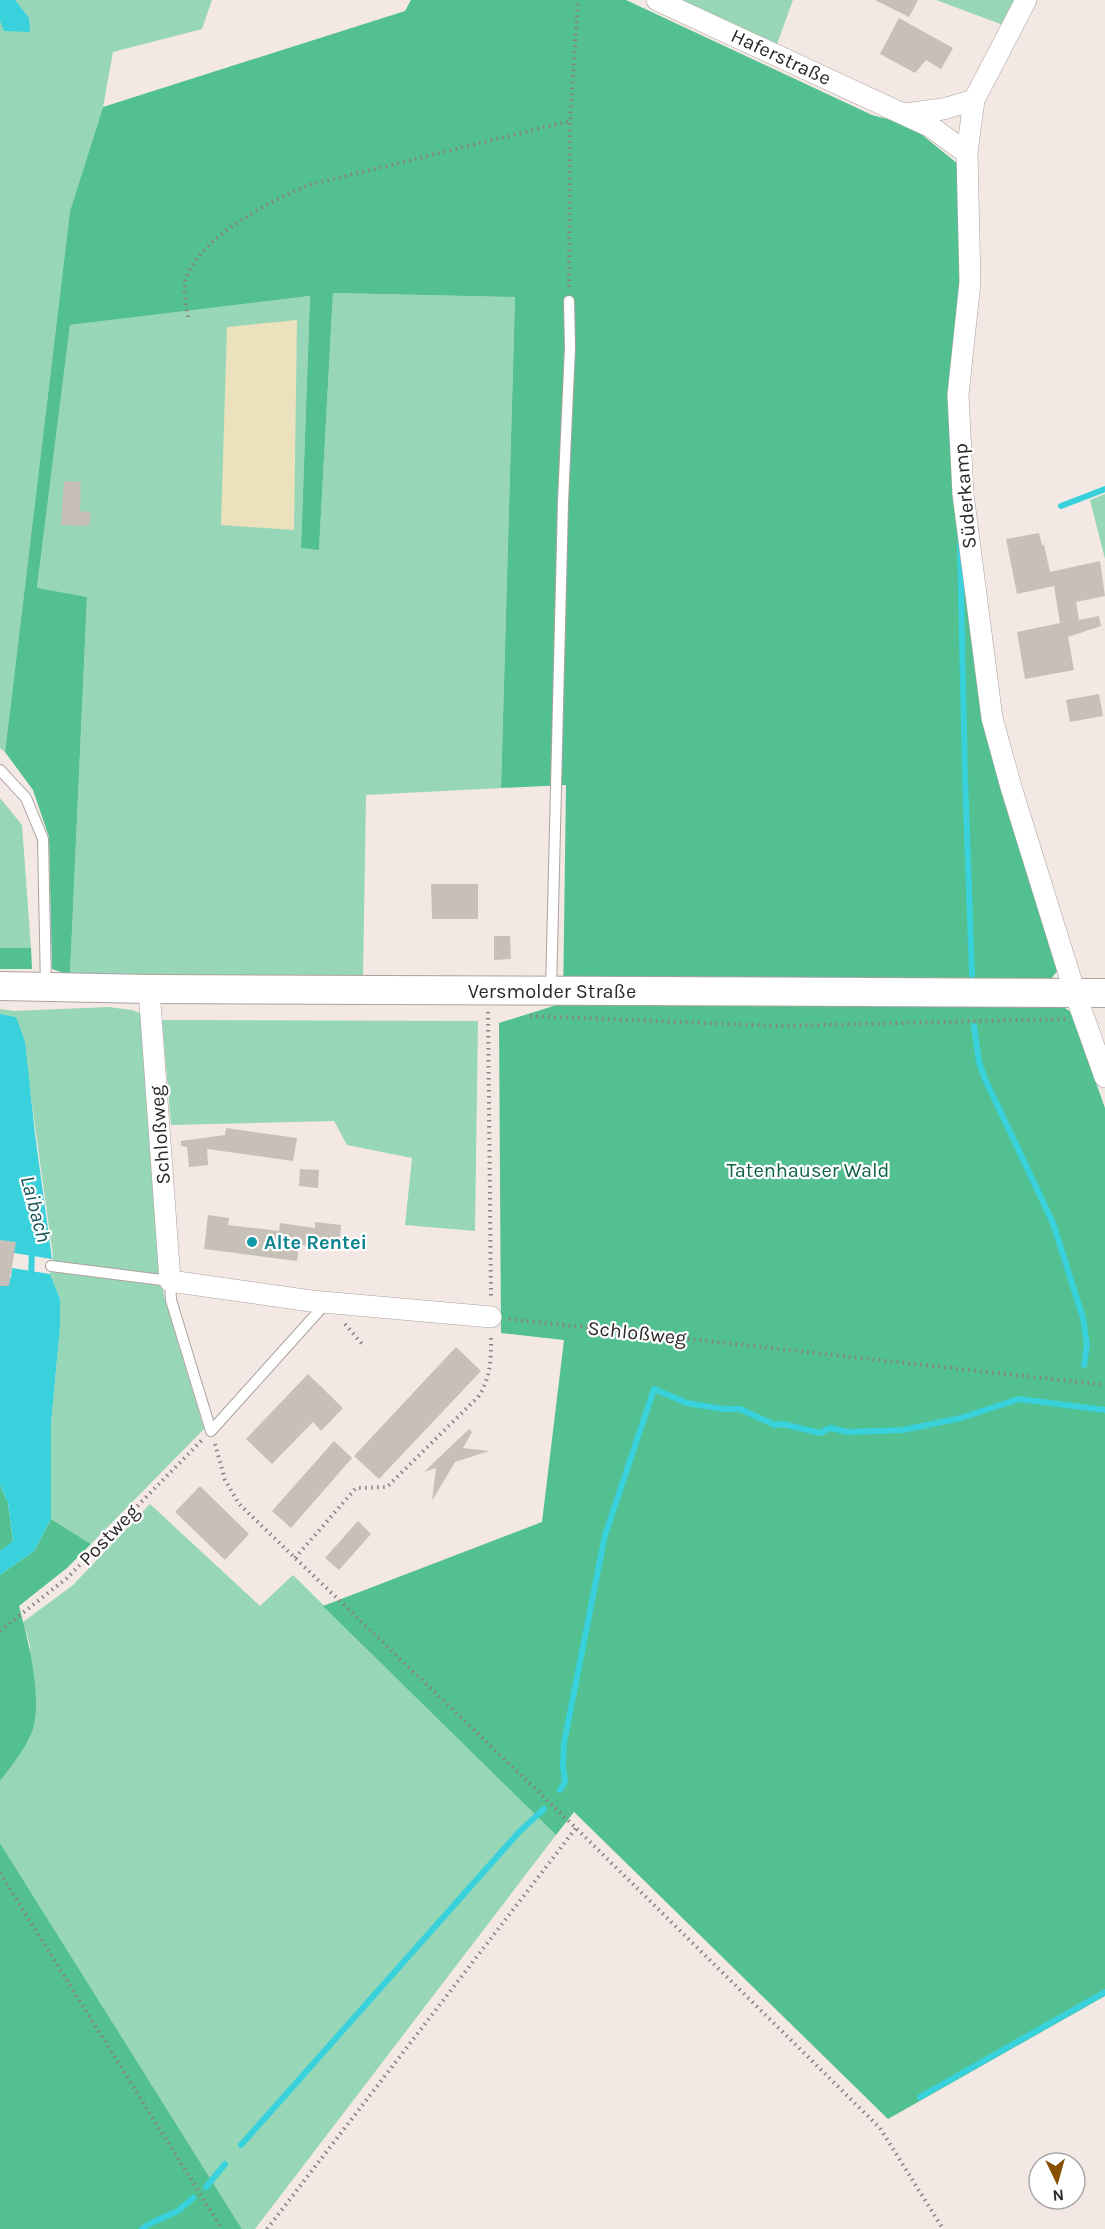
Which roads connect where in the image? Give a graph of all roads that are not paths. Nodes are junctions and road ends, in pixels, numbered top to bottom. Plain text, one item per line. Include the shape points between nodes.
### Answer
1 (657, 0) edge
2 (1026, 0) edge
3 (974, 100) junction
4 (905, 114) junction
5 (967, 153) junction
6 (569, 302) road end
7 (0, 770) edge
8 (0, 986) edge
9 (46, 988) junction
10 (149, 989) junction
11 (551, 991) junction
12 (1105, 993) edge
13 (1079, 1006) junction
14 (1105, 1077) edge
15 (51, 1266) dead end
16 (170, 1281) junction
17 (327, 1302) junction
18 (491, 1317) road end

1 - 4 street, Haferstraße
2 - 3 street, Süderkamp
3 - 4 street
3 - 5 street, Süderkamp
4 - 5 street, Haferstraße
5 - 13 street, Süderkamp via 970,282 958,395 973,581 992,717
6 - 11 lane
7 - 9 lane via 26,798 43,840
8 - 9 main road, Versmolder Straße
9 - 10 main road, Versmolder Straße
10 - 11 main road, Versmolder Straße
10 - 16 street, Schloßweg
11 - 13 main road, Versmolder Straße
12 - 13 main road, Versmolder Straße
13 - 14 street, Süderkamp
15 - 16 lane
16 - 17 street
16 - 17 lane via 171,1300 211,1431
17 - 18 street

